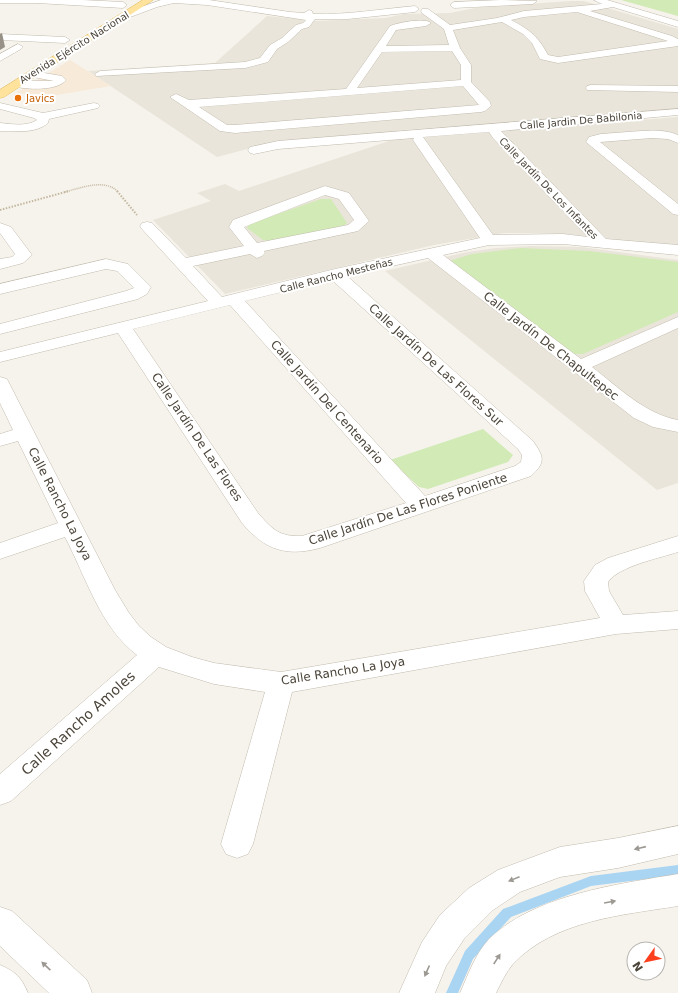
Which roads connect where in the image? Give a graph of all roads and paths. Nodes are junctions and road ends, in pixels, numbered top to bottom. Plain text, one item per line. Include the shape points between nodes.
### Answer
1 (0, 0) edge
2 (149, 0) edge
3 (179, 0) edge
4 (226, 0) edge
5 (475, 0) edge
6 (542, 0) edge
7 (598, 0) edge
8 (127, 2) edge
9 (409, 2) edge
10 (611, 4) junction
11 (448, 5) edge
12 (415, 9) junction
13 (577, 9) junction
14 (425, 11) junction
15 (110, 13) dead end
16 (309, 15) junction
17 (122, 17) junction
18 (503, 19) junction
19 (605, 20) junction
20 (583, 22) dead end
21 (678, 24) edge
22 (445, 25) junction
23 (538, 28) dead end
24 (522, 30) junction
25 (660, 36) junction
26 (0, 37) edge
27 (68, 38) joint
28 (608, 43) dead end
29 (18, 47) dead end
30 (52, 48) dead end
31 (455, 48) junction
32 (378, 49) junction
33 (556, 50) dead end
34 (541, 52) junction
35 (2, 63) edge
36 (32, 74) junction
37 (100, 74) dead end
38 (584, 75) dead end
39 (412, 76) dead end
40 (374, 77) dead end
41 (359, 78) junction
42 (466, 79) junction
43 (17, 84) junction
44 (590, 88) junction
45 (678, 89) edge
46 (349, 92) junction
47 (0, 95) edge
48 (176, 97) dead end
49 (237, 100) junction
50 (597, 103) dead end
51 (187, 104) junction
52 (0, 106) edge
53 (94, 106) dead end
54 (16, 110) junction
55 (678, 112) edge
56 (42, 117) junction
57 (0, 122) edge
58 (0, 127) edge
59 (249, 128) junction
60 (495, 131) junction
61 (678, 139) edge
62 (419, 140) dead end
63 (254, 150) dead end
64 (0, 210) edge
65 (678, 211) edge
66 (147, 226) joint
67 (0, 227) edge
68 (490, 240) junction
69 (601, 242) junction
70 (259, 249) junction
71 (678, 250) edge
72 (430, 252) junction
73 (0, 264) edge
74 (185, 268) junction
75 (335, 274) junction
76 (0, 289) edge
77 (227, 301) junction
78 (678, 322) edge
79 (122, 326) junction
80 (0, 329) edge
81 (0, 357) edge
82 (578, 367) junction
83 (0, 383) edge
84 (678, 426) edge
85 (24, 433) junction
86 (0, 440) edge
87 (532, 459) joint
88 (420, 505) junction
89 (71, 527) junction
90 (277, 543) joint
91 (678, 544) edge
92 (0, 552) edge
93 (678, 620) edge
94 (616, 625) junction
95 (156, 654) junction
96 (281, 683) junction
97 (0, 792) edge
98 (678, 840) edge
99 (238, 844) dead end
100 (678, 890) edge
101 (0, 923) edge
102 (0, 983) edge
103 (10, 993) edge
104 (74, 993) edge
105 (417, 993) edge
106 (478, 993) edge

1 - 8 street
2 - 17 main road, Avenida Ejército Nacional
3 - 16 street via 280,14
3 - 17 street via 154,4
4 - 16 street
5 - 11 street
6 - 11 street
7 - 10 street
8 - 15 main road, Avenida Ejército Nacional
9 - 12 street via 407,7
9 - 16 street via 364,11
10 - 13 street
10 - 21 street
11 - 14 street
11 - 22 street via 443,15
12 - 14 street
12 - 16 street via 359,16
13 - 18 street via 524,14
13 - 19 street
14 - 22 street
16 - 37 street via 297,26 299,28 273,47 264,60 244,65
17 - 36 main road, Avenida Ejército Nacional
18 - 22 street via 464,27
18 - 24 street
19 - 20 street
19 - 25 street
22 - 31 street
22 - 32 street via 398,26 393,28
23 - 24 street
24 - 34 street via 536,42
25 - 28 street
25 - 34 street via 677,43 558,60 547,59
26 - 27 street
27 - 30 main road, Avenida Ejército Nacional
29 - 35 street
31 - 32 street
31 - 42 street via 466,66
32 - 41 street
33 - 34 street
36 - 43 main road, Avenida Ejército Nacional
36 - 43 street via 61,80 50,85
38 - 44 street
39 - 42 street
40 - 41 street
41 - 46 street
42 - 46 street
42 - 59 street via 484,102 485,106 481,109
43 - 47 main road, Avenida Ejército Nacional
44 - 45 street
44 - 50 street
46 - 49 street
48 - 51 street
49 - 51 street
49 - 59 street
51 - 59 street via 224,128
52 - 54 street
53 - 56 street
54 - 56 street
54 - 57 street
55 - 60 street, Calle Jardin De Babilonia
56 - 58 street via 44,120 41,124
60 - 63 street, Calle Jardin De Babilonia via 278,145
60 - 69 street, Calle Jardín De Los Infantes
61 - 65 street via 660,134 600,138 592,142
62 - 68 street
64 - 66 path via 86,187 106,186 114,188
66 - 74 street, Calle Jardín Del Centenario
67 - 73 street via 6,230 24,255 17,260
68 - 69 street, Calle Rancho Mesteñas via 563,239
68 - 72 street, Calle Rancho Mesteñas
69 - 71 street, Calle Rancho Mesteñas
70 - 70 street via 353,228 362,221 344,196 325,190 238,223 236,227
70 - 74 street
72 - 75 street, Calle Rancho Mesteñas
72 - 82 street, Calle Jardín De Chapultepec
74 - 77 street, Calle Jardín Del Centenario
75 - 77 street, Calle Rancho Mesteñas
75 - 87 street, Calle Jardín De Las Flores Sur via 526,446
76 - 80 street via 106,264 122,267 143,287 141,291 132,295
77 - 79 street, Calle Rancho Mesteñas
77 - 88 street, Calle Jardín Del Centenario
78 - 82 street
79 - 81 street, Calle Rancho Mesteñas
79 - 90 street, Calle Jardín De Las Flores via 250,518
82 - 84 street, Calle Jardín De Chapultepec via 641,414 660,423
83 - 85 street, Calle Rancho La Joya
85 - 86 street
85 - 89 street, Calle Rancho La Joya
87 - 88 street, Calle Jardín De Las Flores Poniente via 531,464 523,471
88 - 90 street, Calle Jardín De Las Flores Poniente via 312,542 295,545
89 - 92 street
89 - 95 street, Calle Rancho La Joya via 116,613 136,640
91 - 94 street via 616,564 603,571 596,581 597,591
93 - 94 street, Calle Rancho La Joya
94 - 96 street, Calle Rancho La Joya
95 - 96 street, Calle Rancho La Joya via 212,674
95 - 97 street, Calle Rancho Amoles
96 - 99 street
98 -> 105 street via 560,862 510,881 481,899 452,927 434,954
106 -> 100 street via 501,952 519,937 554,918 596,905
104 -> 101 street
102 - 103 street

